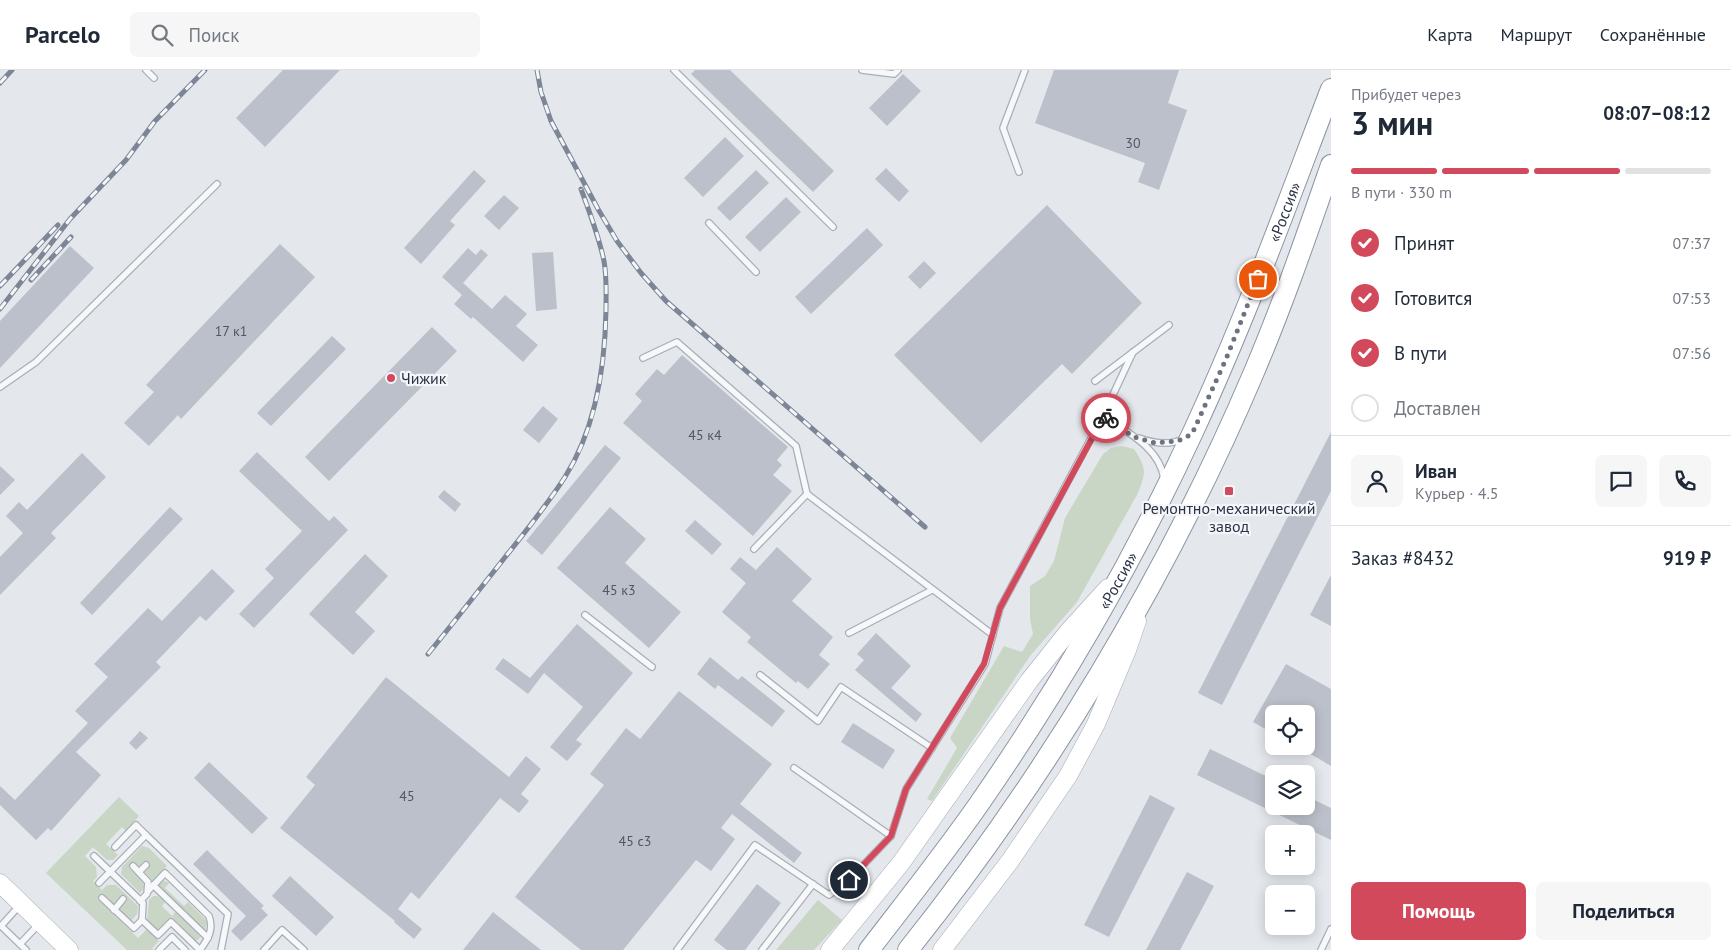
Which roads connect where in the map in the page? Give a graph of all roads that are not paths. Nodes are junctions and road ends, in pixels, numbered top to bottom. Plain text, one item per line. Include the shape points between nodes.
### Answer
1 (146, 70) edge
2 (674, 70) edge
3 (862, 70) edge
4 (898, 70) edge
5 (1025, 70) edge
6 (154, 78) dead end
7 (1331, 89) edge
8 (1331, 165) edge
9 (1019, 172) dead end
10 (217, 184) dead end
11 (709, 223) dead end
12 (833, 227) dead end
13 (756, 272) dead end
14 (1169, 324) dead end
15 (1133, 352) junction
16 (644, 358) dead end
17 (1095, 381) dead end
18 (0, 387) edge
19 (1104, 416) junction
20 (1192, 434) junction
21 (1134, 437) junction
22 (1166, 489) junction
23 (806, 494) junction
24 (754, 549) dead end
25 (1120, 574) junction
26 (1148, 589) junction
27 (932, 590) junction
28 (585, 615) dead end
29 (849, 633) dead end
30 (993, 635) junction
31 (652, 667) dead end
32 (760, 675) dead end
33 (932, 748) junction
34 (794, 768) dead end
35 (146, 835) junction
36 (891, 836) junction
37 (115, 847) dead end
38 (94, 856) dead end
39 (146, 865) dead end
40 (133, 866) dead end
41 (110, 872) junction
42 (139, 872) junction
43 (0, 883) edge
44 (99, 883) dead end
45 (813, 884) junction
46 (153, 885) junction
47 (148, 890) junction
48 (102, 898) dead end
49 (123, 899) dead end
50 (140, 901) junction
51 (21, 904) junction
52 (114, 910) junction
53 (142, 920) junction
54 (40, 923) junction
55 (1331, 929) edge
56 (208, 938) junction
57 (20, 944) junction
58 (66, 949) edge
59 (26, 950) edge
60 (159, 950) edge
61 (185, 950) edge
62 (200, 950) edge
63 (221, 950) edge
64 (264, 950) edge
65 (304, 950) edge
66 (677, 950) edge
67 (762, 950) edge
68 (830, 950) edge
69 (869, 950) edge
70 (908, 950) edge
71 (942, 950) edge
72 (1321, 950) edge

1 - 6 lane
2 - 12 lane
3 - 4 lane via 894,74
5 - 9 lane via 1003,128
7 - 20 highway, «Россия» via 1226,359
8 - 26 highway, «Россия» via 1255,372 1184,523
10 - 18 lane via 36,362
11 - 13 lane
14 - 15 lane
15 - 17 lane
15 - 19 lane
16 - 23 lane via 677,342 796,446
19 - 21 lane
19 - 30 lane via 1000,608
20 - 21 lane via 1166,443
20 - 22 highway, «Россия»
21 - 22 lane via 1159,462
22 - 25 highway, «Россия»
23 - 24 lane
23 - 27 lane
25 - 68 main road via 1029,681 901,863
25 - 69 highway, «Россия» via 1044,704 984,797
26 - 70 highway, «Россия» via 1009,815
26 - 71 main road via 1108,698 1068,776 1010,861
27 - 29 lane
27 - 30 lane
28 - 31 lane
30 - 33 lane via 984,664
32 - 33 lane via 818,721 841,687
33 - 36 lane via 906,789
34 - 36 lane
35 - 37 lane via 136,825
35 - 41 lane
35 - 63 lane via 228,914
36 - 45 lane via 849,880 829,895
38 - 41 lane
39 - 42 lane
40 - 42 lane
41 - 44 lane
41 - 50 lane
42 - 47 lane via 148,882
43 - 51 main road
45 - 66 lane via 755,845
45 - 67 lane
46 - 47 lane
46 - 56 lane
46 - 56 lane via 165,873 205,911 212,925
47 - 50 lane
48 - 52 lane
49 - 52 lane
50 - 53 lane
51 - 54 main road
51 - 57 lane via 0,926
52 - 53 lane via 134,928
53 - 62 lane via 158,935 171,922
54 - 57 lane
54 - 58 main road
55 - 72 lane
56 - 62 lane
57 - 59 lane
60 - 61 lane via 172,937
64 - 65 lane via 282,930

